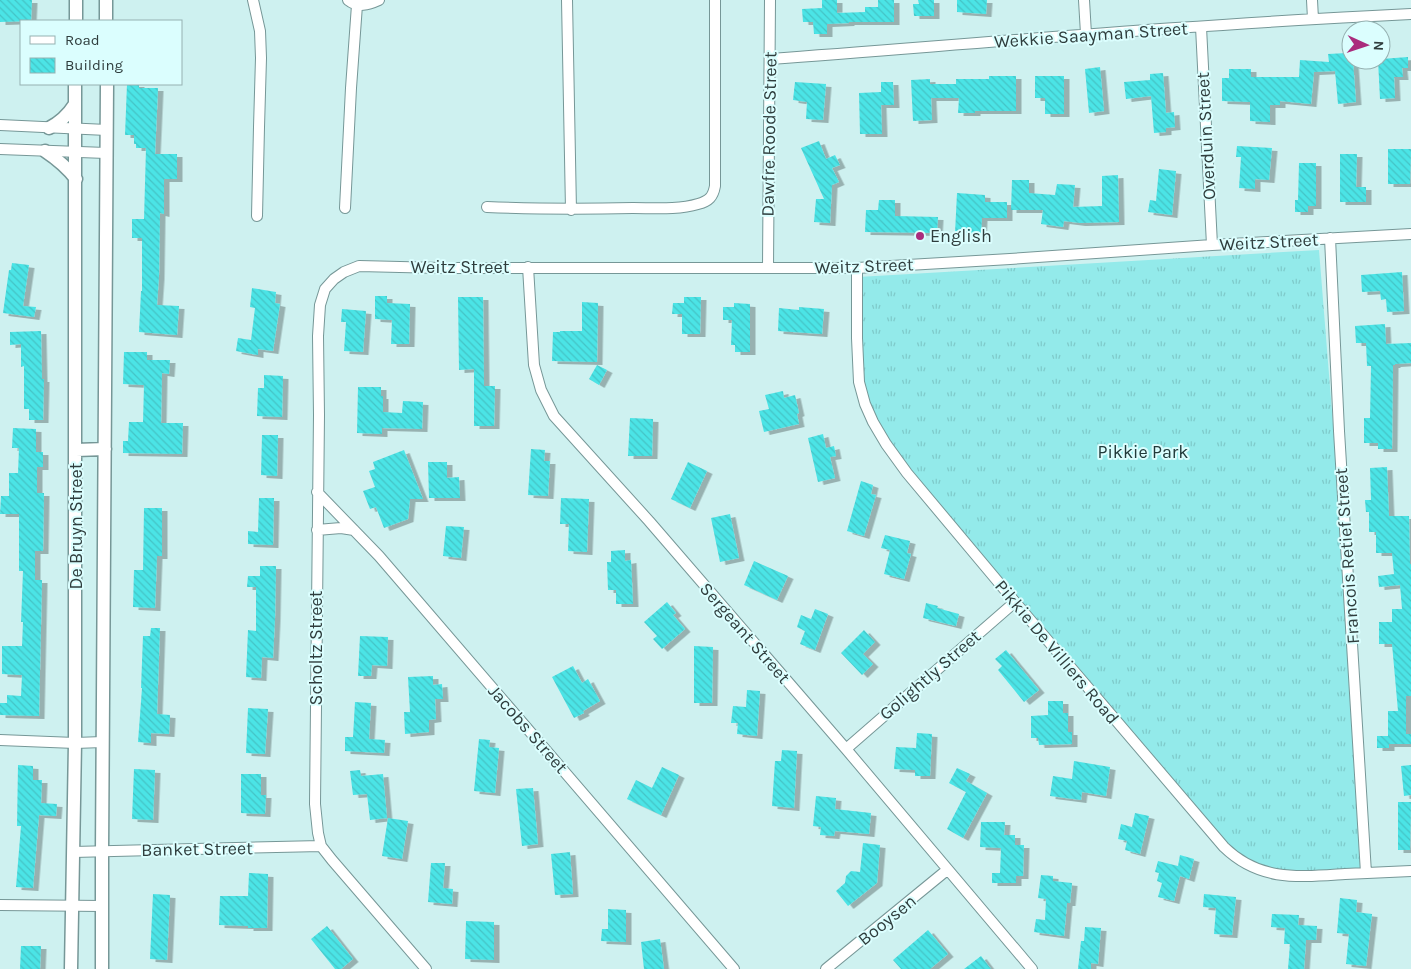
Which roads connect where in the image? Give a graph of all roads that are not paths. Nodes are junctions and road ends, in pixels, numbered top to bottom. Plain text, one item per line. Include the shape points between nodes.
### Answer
1 (76, 0) edge
2 (106, 0) edge
3 (252, 0) edge
4 (379, 0) edge
5 (567, 0) edge
6 (715, 0) edge
7 (770, 0) edge
8 (1084, 0) edge
9 (1312, 0) edge
10 (352, 3) edge
11 (1411, 14) edge
12 (1313, 18) junction
13 (76, 20) edge
14 (106, 20) edge
15 (1201, 27) junction
16 (1086, 34) junction
17 (770, 59) junction
18 (76, 85) edge
19 (107, 85) edge
20 (75, 104) junction
21 (0, 125) edge
22 (49, 128) junction
23 (75, 128) junction
24 (107, 130) junction
25 (0, 149) edge
26 (45, 151) junction
27 (75, 152) junction
28 (106, 153) junction
29 (76, 179) junction
30 (487, 207) dead end
31 (345, 208) dead end
32 (571, 210) junction
33 (257, 216) dead end
34 (1411, 234) edge
35 (1330, 238) junction
36 (1212, 244) junction
37 (528, 267) junction
38 (768, 268) junction
39 (857, 268) junction
40 (325, 289) joint
41 (105, 449) junction
42 (76, 450) junction
43 (317, 492) junction
44 (317, 530) junction
45 (354, 530) junction
46 (1015, 602) junction
47 (0, 740) edge
48 (103, 742) junction
49 (75, 743) junction
50 (846, 749) junction
51 (321, 846) junction
52 (102, 851) junction
53 (73, 852) junction
54 (948, 870) junction
55 (1411, 871) edge
56 (1366, 873) junction
57 (0, 905) edge
58 (73, 906) junction
59 (102, 906) junction
60 (71, 969) edge
61 (102, 969) edge
62 (426, 969) edge
63 (734, 969) edge
64 (826, 969) edge
65 (1032, 969) edge

1 - 13 street
2 - 14 street
3 - 33 street via 260,31 262,58
4 - 10 street
5 - 32 street
6 - 32 street via 714,194 708,200 676,208
7 - 17 street, Dawfre Roode Street
8 - 16 street
9 - 12 street
10 - 31 street
11 - 12 street, Wekkie Saayman Street
12 - 15 street, Wekkie Saayman Street
15 - 16 street, Wekkie Saayman Street
15 - 36 street, Overduin Street
16 - 17 street, Wekkie Saayman Street
17 - 38 street, Dawfre Roode Street
18 - 20 street, De Bruyn Street
19 - 24 street, De Bruyn Street
20 - 22 street via 60,122
20 - 23 street, De Bruyn Street
21 - 22 street
22 - 23 street
23 - 24 street
23 - 27 street, De Bruyn Street
24 - 28 street, De Bruyn Street
25 - 26 street
26 - 27 street
26 - 29 street via 58,159
27 - 28 street
27 - 29 street, De Bruyn Street
28 - 41 street, De Bruyn Street
29 - 42 street, De Bruyn Street
30 - 32 street
34 - 35 street, Weitz Street
35 - 36 street, Weitz Street
35 - 56 street, Francois Retief Street
36 - 39 street, Weitz Street
37 - 38 street, Weitz Street
37 - 40 street, Weitz Street via 359,266 344,272
37 - 50 street, Sergeant Street via 534,365 541,390 554,416
38 - 39 street, Weitz Street
39 - 46 street, Pikkie De Villiers Road via 859,382 873,422 908,474
40 - 43 street, Scholtz Street via 318,336
41 - 42 street
41 - 48 street, De Bruyn Street
42 - 49 street, De Bruyn Street
43 - 44 street, Scholtz Street
43 - 45 street, Jacobs Street
44 - 45 street
44 - 51 street, Scholtz Street via 315,804
45 - 63 street, Jacobs Street
46 - 50 street, Golightly Street
46 - 56 street, Pikkie De Villiers Road via 1235,858 1262,871 1293,877
47 - 49 street
48 - 49 street
48 - 52 street, De Bruyn Street
49 - 53 street, De Bruyn Street
50 - 54 street, Sergeant Street
51 - 52 street, Banket Street
51 - 62 street
52 - 53 street, Banket Street
52 - 59 street, De Bruyn Street
53 - 58 street, De Bruyn Street
54 - 64 street, Booysen
54 - 65 street, Sergeant Street
55 - 56 street, Pikkie De Villiers Road
57 - 58 street
58 - 59 street
58 - 60 street, De Bruyn Street
59 - 61 street, De Bruyn Street

